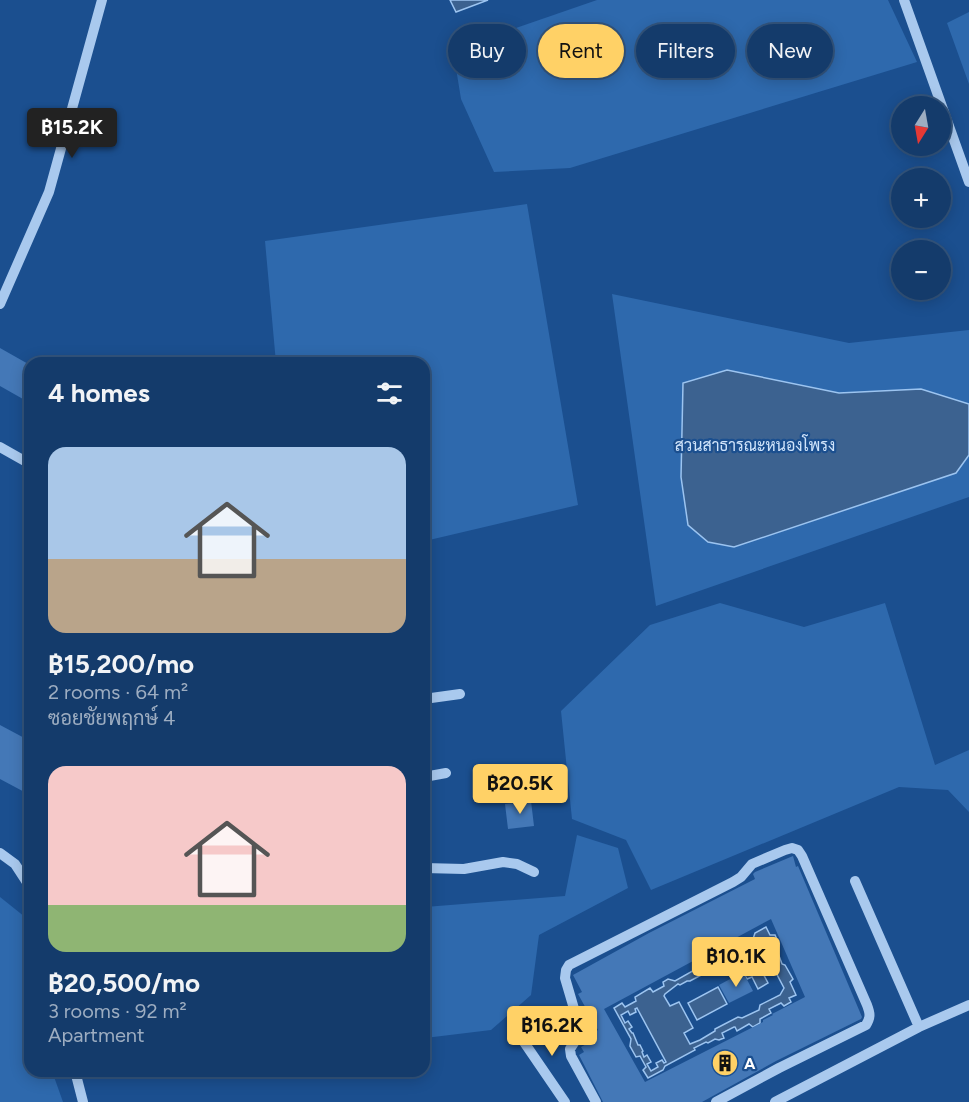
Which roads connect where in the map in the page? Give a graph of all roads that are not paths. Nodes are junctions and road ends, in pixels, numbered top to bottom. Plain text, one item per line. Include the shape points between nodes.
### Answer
1 (102, 0) edge
2 (904, 0) edge
3 (969, 182) edge
4 (0, 304) edge
5 (0, 447) edge
6 (24, 461) edge
7 (460, 694) dead end
8 (430, 698) edge
9 (446, 772) dead end
10 (430, 776) edge
11 (0, 853) edge
12 (430, 868) edge
13 (534, 873) dead end
14 (24, 878) edge
15 (855, 881) dead end
16 (969, 1005) edge
17 (919, 1028) junction
18 (515, 1029) dead end
19 (77, 1077) edge
20 (83, 1102) edge
21 (565, 1102) edge
22 (596, 1102) edge
23 (716, 1102) edge
24 (775, 1102) edge

1 - 4 street via 49,192
2 - 3 street
5 - 6 street
7 - 8 street
9 - 10 street
11 - 14 street via 15,864
12 - 13 street via 464,869 503,862
15 - 17 street
16 - 17 street
17 - 24 street
18 - 21 street
19 - 20 street
22 - 23 street via 571,1056 570,1049 580,1029 565,978 569,965 733,882 752,864 792,848 802,856 870,1020

